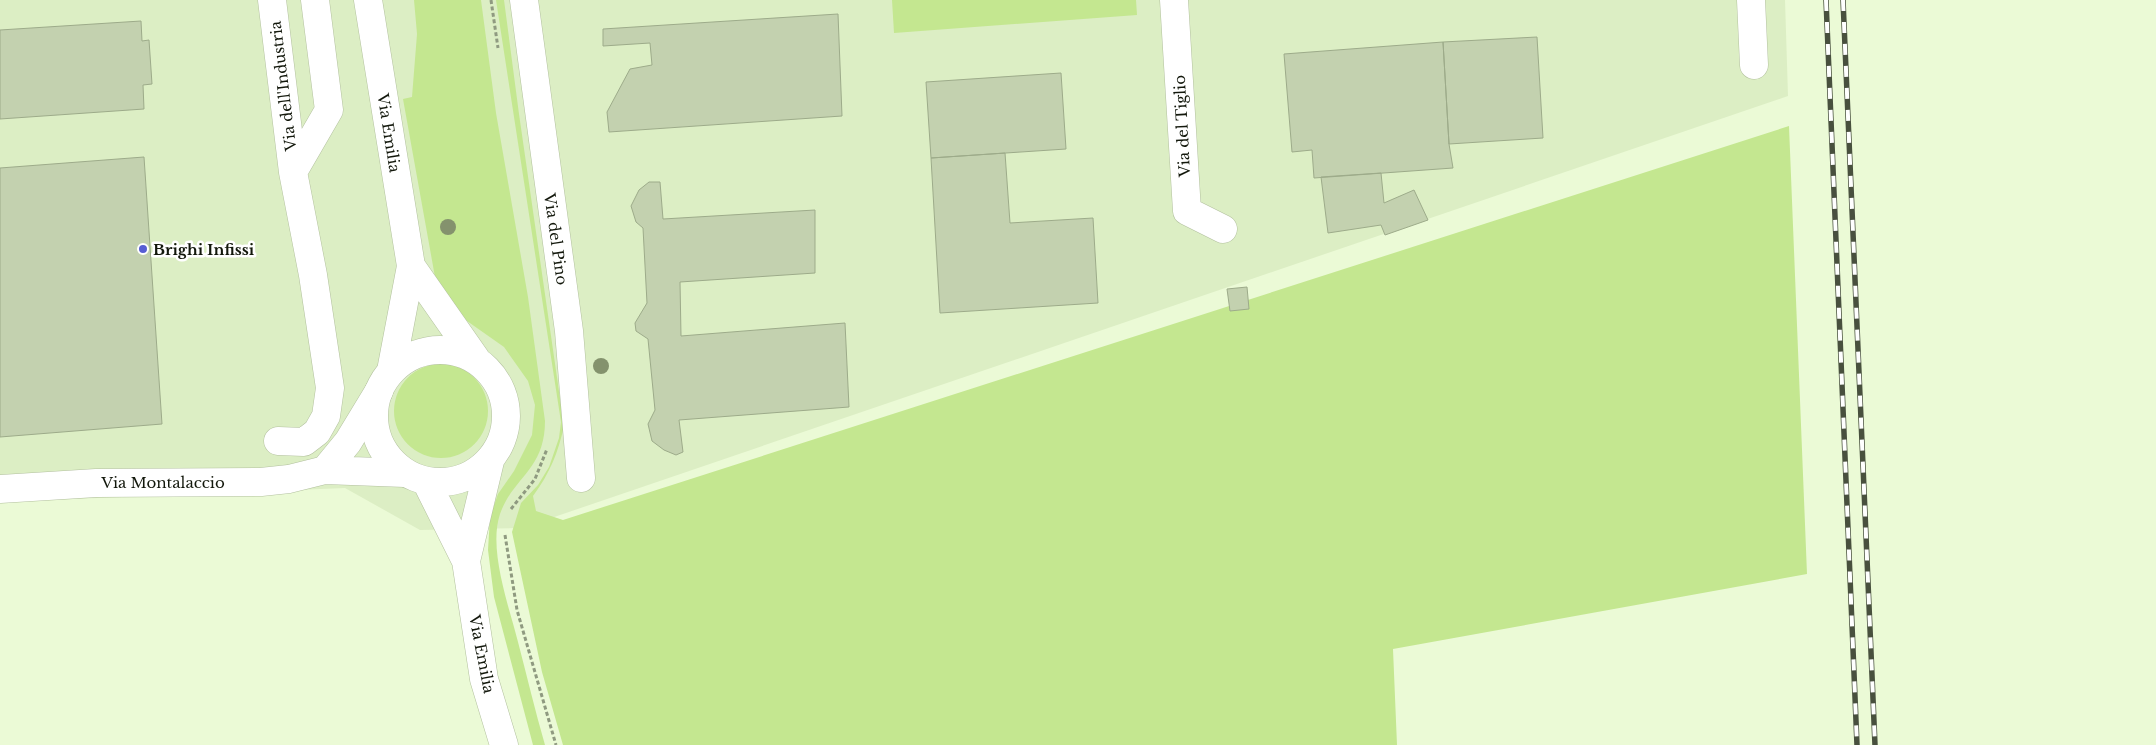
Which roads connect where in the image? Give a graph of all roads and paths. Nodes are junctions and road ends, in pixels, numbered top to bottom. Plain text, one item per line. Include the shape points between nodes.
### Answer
1 (272, 0) edge
2 (315, 0) edge
3 (368, 0) edge
4 (491, 0) edge
5 (524, 0) edge
6 (1174, 0) edge
7 (1751, 0) edge
8 (498, 50) dead end
9 (1754, 65) dead end
10 (293, 172) junction
11 (1223, 229) dead end
12 (410, 266) junction
13 (476, 359) junction
14 (385, 381) junction
15 (278, 441) dead end
16 (549, 446) dead end
17 (490, 461) junction
18 (326, 470) junction
19 (416, 477) junction
20 (581, 478) dead end
21 (0, 489) edge
22 (510, 514) dead end
23 (506, 529) dead end
24 (466, 561) junction
25 (504, 745) edge
26 (556, 745) edge

1 - 10 street, Via dell'Industria
2 - 10 street, Via dell'Industria via 330,110
3 - 12 street, Via Emilia
4 - 8 path
5 - 20 street, Via del Pino via 569,331
6 - 11 street, Via del Tiglio via 1187,210
7 - 9 street
10 - 15 street, Via dell'Industria via 330,388 326,416 317,432 304,442
12 - 13 street, Via Emilia
12 - 14 street, Via Emilia
13 - 14 street, Via Emilia via 454,351 432,350 410,357
13 - 17 street, Via Emilia via 493,375 504,396 507,418 502,441
14 - 18 street via 348,442
14 - 19 street, Via Emilia via 374,413 377,436 388,457
16 - 22 path via 535,479 512,506
17 - 19 street, Via Emilia via 472,475 450,482
17 - 24 street, Via Emilia
18 - 19 street, Via Montalaccio
18 - 21 street, Via Montalaccio via 261,482 96,483
19 - 24 street, Via Emilia
23 - 26 path via 504,537 517,610
24 - 25 street, Via Emilia via 484,679

